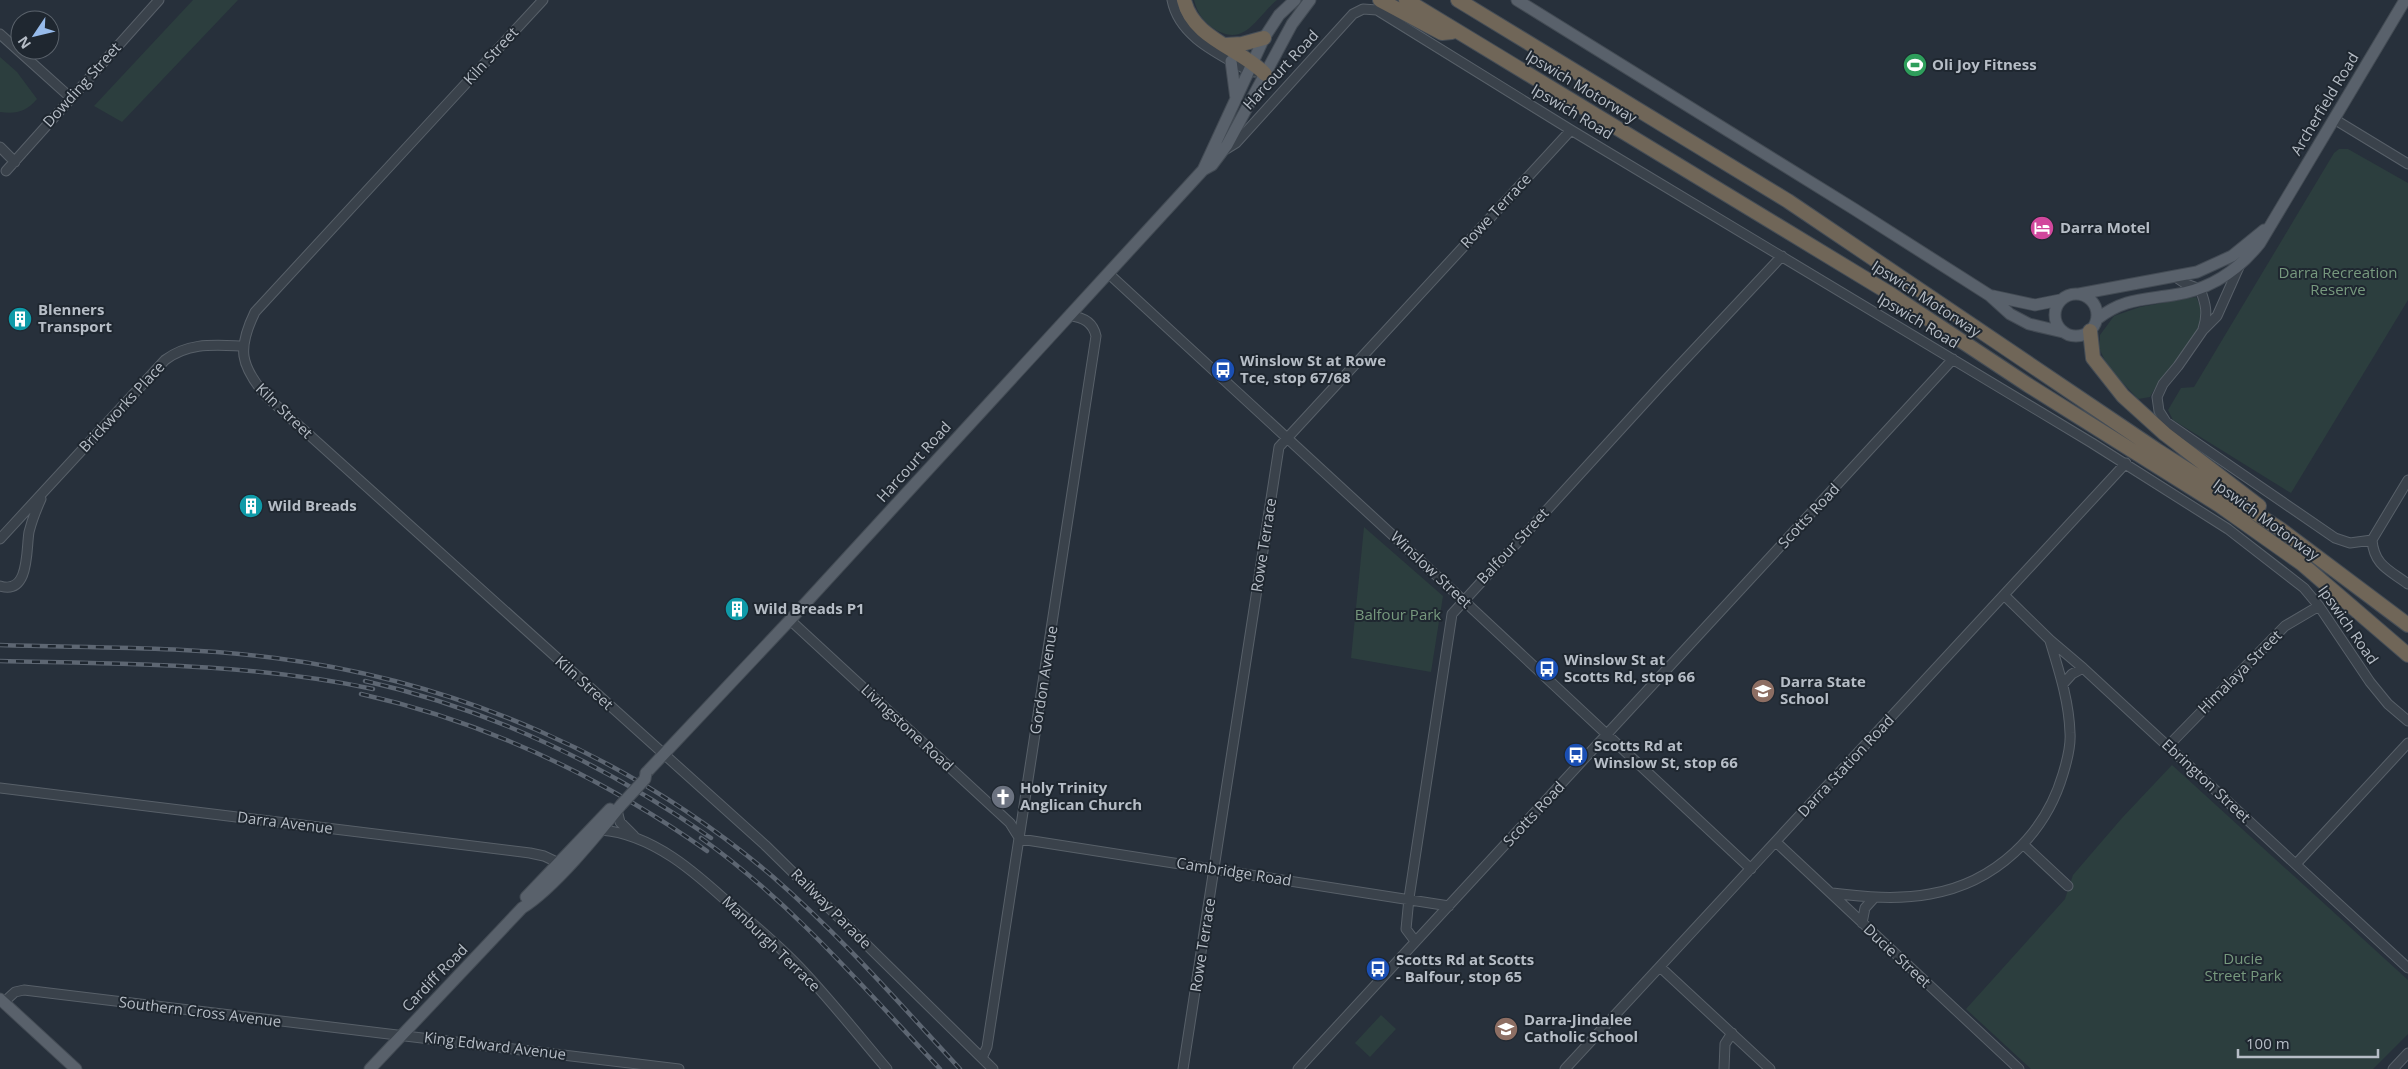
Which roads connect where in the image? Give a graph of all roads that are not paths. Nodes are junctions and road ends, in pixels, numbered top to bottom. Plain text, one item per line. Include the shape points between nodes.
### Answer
1 (159, 0) edge
2 (543, 0) edge
3 (1172, 0) edge
4 (1184, 0) edge
5 (1295, 0) edge
6 (1310, 0) edge
7 (1380, 0) edge
8 (1406, 0) edge
9 (1458, 0) edge
10 (1517, 0) edge
11 (2405, 0) edge
12 (1363, 8) joint
13 (1459, 32) junction
14 (0, 34) edge
15 (1264, 38) junction
16 (1225, 45) junction
17 (1231, 61) junction
18 (1251, 66) junction
19 (1265, 74) junction
20 (71, 98) junction
21 (1236, 99) junction
22 (2334, 119) junction
23 (1571, 130) junction
24 (0, 147) edge
25 (1223, 151) junction
26 (15, 162) junction
27 (2408, 164) edge
28 (1203, 170) junction
29 (6, 171) dead end
30 (2271, 224) junction
31 (1782, 256) junction
32 (2239, 267) junction
33 (1109, 274) junction
34 (2178, 278) junction
35 (2200, 289) junction
36 (2079, 294) junction
37 (1989, 295) junction
38 (2060, 300) junction
39 (1070, 316) junction
40 (2093, 326) junction
41 (2202, 330) junction
42 (2063, 332) junction
43 (243, 346) junction
44 (1953, 359) junction
45 (1288, 438) junction
46 (2126, 463) junction
47 (2408, 480) edge
48 (44, 492) junction
49 (2280, 529) junction
50 (0, 539) edge
51 (2372, 540) junction
52 (2408, 584) edge
53 (0, 586) edge
54 (2004, 595) junction
55 (1464, 600) junction
56 (2319, 606) junction
57 (790, 620) junction
58 (2408, 625) edge
59 (2050, 640) junction
60 (2408, 655) edge
61 (2083, 668) junction
62 (2063, 684) junction
63 (2408, 721) edge
64 (1607, 735) junction
65 (2408, 743) edge
66 (2168, 746) junction
67 (663, 754) junction
68 (0, 788) edge
69 (618, 806) junction
70 (601, 830) junction
71 (638, 839) junction
72 (1020, 839) junction
73 (1776, 842) junction
74 (2024, 845) junction
75 (563, 864) junction
76 (2296, 864) junction
77 (1214, 869) junction
78 (1751, 869) junction
79 (2068, 886) dead end
80 (1832, 893) junction
81 (1409, 898) junction
82 (1874, 898) junction
83 (1448, 906) junction
84 (1862, 923) junction
85 (1416, 941) junction
86 (1660, 967) junction
87 (2408, 968) edge
88 (2, 1001) edge
89 (1732, 1033) junction
90 (400, 1036) junction
91 (2408, 1053) edge
92 (982, 1058) junction
93 (76, 1069) edge
94 (370, 1069) edge
95 (679, 1069) edge
96 (887, 1069) edge
97 (993, 1069) edge
98 (1183, 1069) edge
99 (1298, 1069) edge
100 (1565, 1069) edge
101 (1724, 1069) edge
102 (1770, 1069) edge
103 (2019, 1069) edge
104 (2394, 1069) edge

1 - 20 street, Dowding Street
2 - 43 street, Kiln Street via 255,312
3 - 17 street via 1176,14 1189,32
4 - 16 highway via 1199,28
5 - 15 main road, Harcourt Road via 1279,15
6 - 19 main road, Harcourt Road via 1297,15
7 - 13 highway via 1442,33
8 - 13 highway, Ipswich Motorway
9 - 49 highway, Ipswich Motorway via 1788,201 2158,451
10 - 37 main road
11 - 22 main road, Archerfield Road
12 - 23 street, Ipswich Road via 1389,16
12 - 25 street, Harcourt Road via 1353,14 1236,143
13 - 60 highway, Ipswich Motorway via 1873,284 2219,505 2301,563
14 - 20 street
15 - 16 highway
15 - 18 main road, Harcourt Road
16 - 18 highway
17 - 18 street
17 - 21 main road
18 - 19 highway
18 - 21 main road, Harcourt Road
19 - 25 main road, Harcourt Road
20 - 26 street, Dowding Street
21 - 28 main road, Harcourt Road
22 - 27 street
22 - 30 main road, Archerfield Road
23 - 31 street, Ipswich Road
23 - 45 street, Rowe Terrace
24 - 26 street
25 - 28 main road, Harcourt Road via 1212,165
26 - 29 street, Dowding Street
28 - 33 main road, Harcourt Road
30 - 32 main road, Archerfield Road via 2260,243
30 - 34 main road, Archerfield Road via 2232,256
31 - 44 street, Ipswich Road
31 - 55 street, Balfour Street
32 - 35 main road, Archerfield Road
32 - 41 street via 2217,316
33 - 39 main road, Harcourt Road
33 - 45 street, Winslow Street
34 - 35 street
34 - 36 main road, Archerfield Road
35 - 40 main road, Archerfield Road via 2125,302 2111,308
35 - 41 street via 2206,303
36 - 38 main road
36 - 40 main road via 2086,296 2095,306
37 - 38 main road via 2035,305
37 - 42 main road via 2016,318
38 - 42 main road via 2054,313
39 - 57 main road, Harcourt Road
39 - 72 street, Gordon Avenue via 1088,322 1096,336
40 - 42 main road via 2076,337
40 - 49 highway via 2093,358 2123,396 2165,434 2263,510
41 - 51 street via 2157,397 2159,412 2166,422 2335,538 2350,543
43 - 48 street, Brickworks Place via 200,344 174,353
43 - 67 street, Kiln Street via 251,378 266,396
44 - 46 street, Ipswich Road
44 - 64 street, Scotts Road
45 - 55 street, Winslow Street
45 - 77 street, Rowe Terrace via 1279,447
46 - 54 street, Darra Station Road
46 - 56 street, Ipswich Road via 2228,529 2295,580
47 - 51 street
48 - 50 street, Brickworks Place
48 - 53 street, Brickworks Place via 32,521 25,570 20,580 11,586
49 - 58 highway, Ipswich Motorway
51 - 52 street via 2378,562
54 - 59 street, Ebrington Street
54 - 73 street, Darra Station Road
55 - 64 street, Winslow Street
55 - 81 street, Balfour Street via 1452,614
56 - 63 street, Ipswich Road via 2370,682
56 - 66 street, Himalaya Street via 2285,626
57 - 67 main road, Harcourt Road
57 - 72 street, Livingstone Road via 1010,823
59 - 61 street, Ebrington Street
59 - 62 street
61 - 62 street
61 - 66 street, Ebrington Street
62 - 74 street via 2070,735 2066,764 2057,797
64 - 78 street, Winslow Street
64 - 83 street, Scotts Road
65 - 76 street
66 - 76 street, Ebrington Street
67 - 69 main road, Harcourt Road, bridge via 646,773 645,779
67 - 92 street, Railway Parade via 766,844
68 - 75 street, Darra Avenue via 530,853
69 - 70 main road, Cardiff Road
69 - 71 street, Manburgh Terrace via 620,822
69 - 75 main road, Cardiff Road
70 - 71 street, Manburgh Terrace
70 - 75 main road, Cardiff Road
71 - 96 street, Manburgh Terrace via 689,869 803,970
72 - 77 street, Cambridge Road
72 - 92 street, Gordon Avenue via 987,1047
73 - 78 street, Darra Station Road
73 - 80 street, Ducie Street
74 - 79 street
74 - 82 street via 2005,861 1961,885 1930,894
75 - 90 main road, Cardiff Road via 531,902
76 - 87 street, Ebrington Street
77 - 81 street, Cambridge Road
77 - 98 street, Rowe Terrace
78 - 86 street, Darra Station Road
80 - 82 street
80 - 84 street, Ducie Street
81 - 83 street, Cambridge Road
81 - 85 street, Balfour Street via 1406,929
82 - 84 street via 1865,908
83 - 85 street, Scotts Road
84 - 103 street, Ducie Street
85 - 99 street, Scotts Road
86 - 89 street
86 - 100 street, Darra Station Road
88 - 90 street, Southern Cross Avenue via 24,990
88 - 93 main road
89 - 101 street via 1725,1044
89 - 102 street
90 - 94 main road, Cardiff Road
90 - 95 street, King Edward Avenue
91 - 104 street
92 - 97 street, Railway Parade

